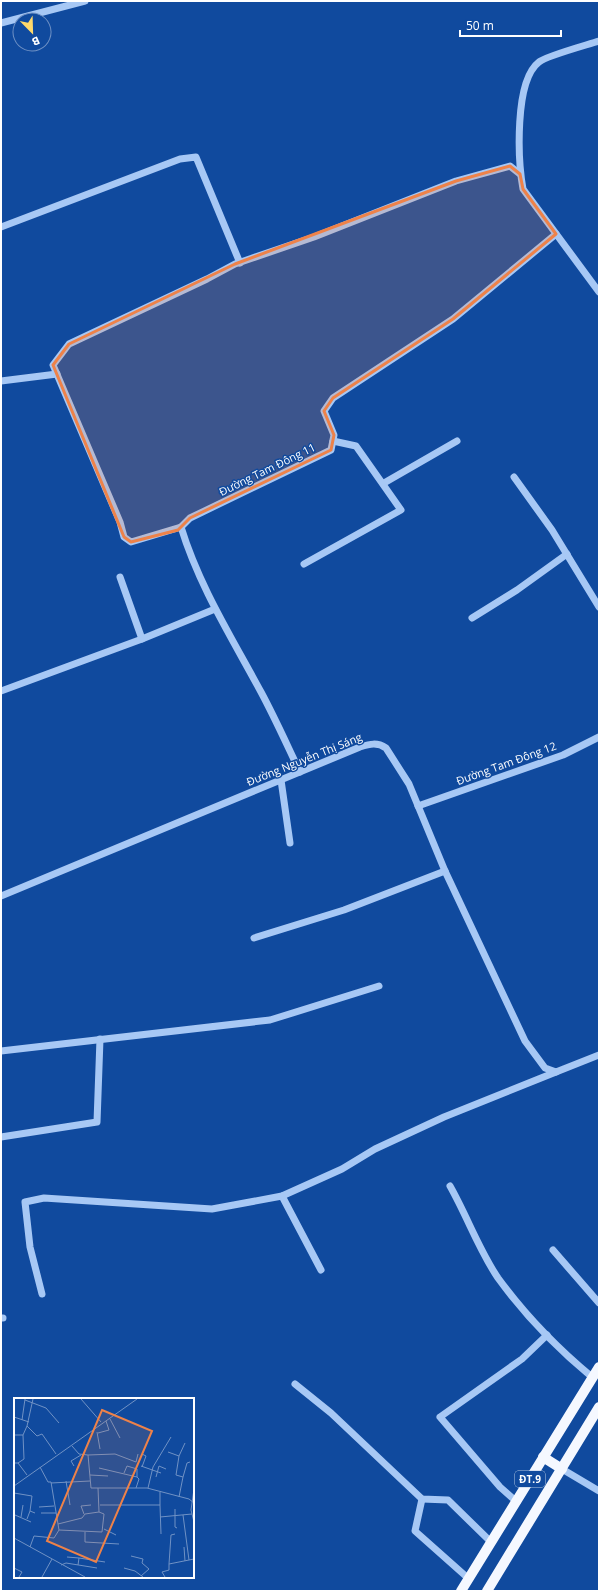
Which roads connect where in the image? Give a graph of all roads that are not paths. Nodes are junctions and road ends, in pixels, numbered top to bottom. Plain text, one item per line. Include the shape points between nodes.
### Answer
1 (85, 1) edge
2 (1, 23) edge
3 (599, 41) edge
4 (520, 174) junction
5 (1, 227) edge
6 (556, 234) junction
7 (240, 263) junction
8 (599, 292) edge
9 (57, 374) junction
10 (1, 381) edge
11 (333, 441) junction
12 (457, 441) dead end
13 (514, 477) dead end
14 (384, 484) junction
15 (181, 527) junction
16 (567, 554) junction
17 (304, 564) dead end
18 (120, 577) dead end
19 (599, 607) edge
20 (215, 609) junction
21 (472, 618) dead end
22 (142, 639) junction
23 (1, 692) edge
24 (599, 737) edge
25 (300, 772) junction
26 (281, 780) junction
27 (418, 806) junction
28 (290, 843) dead end
29 (445, 871) junction
30 (2, 894) edge
31 (254, 938) dead end
32 (379, 986) dead end
33 (100, 1039) junction
34 (1, 1051) edge
35 (599, 1055) edge
36 (556, 1072) junction
37 (1, 1137) edge
38 (450, 1186) dead end
39 (282, 1196) junction
40 (553, 1250) dead end
41 (321, 1270) dead end
42 (42, 1294) dead end
43 (599, 1303) edge
44 (547, 1335) junction
45 (599, 1367) edge
46 (592, 1377) junction
47 (295, 1384) dead end
48 (599, 1407) edge
49 (543, 1457) junction
50 (562, 1469) junction
51 (599, 1491) edge
52 (422, 1499) junction
53 (516, 1502) junction
54 (491, 1542) junction
55 (469, 1578) junction
56 (461, 1591) edge
57 (487, 1591) edge

1 - 2 street
3 - 4 street via 539,62 529,74 520,109
4 - 6 street via 523,189
4 - 7 street via 510,166 456,181
5 - 7 street via 180,159 196,157
6 - 8 street
6 - 11 street via 453,319 333,398 324,411 334,435
7 - 9 street via 69,344 53,365
9 - 10 street
9 - 15 street via 120,522 124,537 131,542 178,530
11 - 14 street via 356,446
11 - 15 street, Đường Tam Đông 11 via 330,450 190,518
12 - 14 street
13 - 16 street
14 - 17 street via 401,510
15 - 20 street
16 - 19 street
16 - 21 street via 518,590
18 - 22 street
20 - 22 street
20 - 25 street via 262,693
22 - 23 street
24 - 27 street, Đường Tam Đông 12 via 562,755
25 - 26 street, Đường Nguyễn Thị Sáng
25 - 27 street, Đường Nguyễn Thị Sáng via 360,747 382,745 409,784
26 - 28 street
26 - 30 street, Đường Nguyễn Thị Sáng
27 - 29 street, Đường Nguyễn Thị Sáng
29 - 31 street via 344,910
29 - 36 street, Đường Nguyễn Thị Sáng via 526,1041 545,1068
32 - 33 street via 270,1020
33 - 34 street
33 - 37 street via 98,1122
35 - 36 street
36 - 39 street via 444,1117 375,1150 342,1170
38 - 44 street via 498,1277
39 - 41 street
39 - 42 street via 212,1209 44,1198 25,1202 30,1248
40 - 43 street
44 - 46 street
44 - 53 street via 522,1358 440,1417 500,1488
45 - 46 main road, ĐT.9
46 - 49 main road, ĐT.9
47 - 52 street via 331,1413
48 - 50 main road, ĐT.9
49 - 50 main road
49 - 53 main road, ĐT.9
50 - 51 street
50 - 57 main road, ĐT.9
52 - 54 street via 448,1500
52 - 55 street via 415,1530
53 - 54 main road, ĐT.9
54 - 55 main road, ĐT.9
55 - 56 main road, ĐT.9

